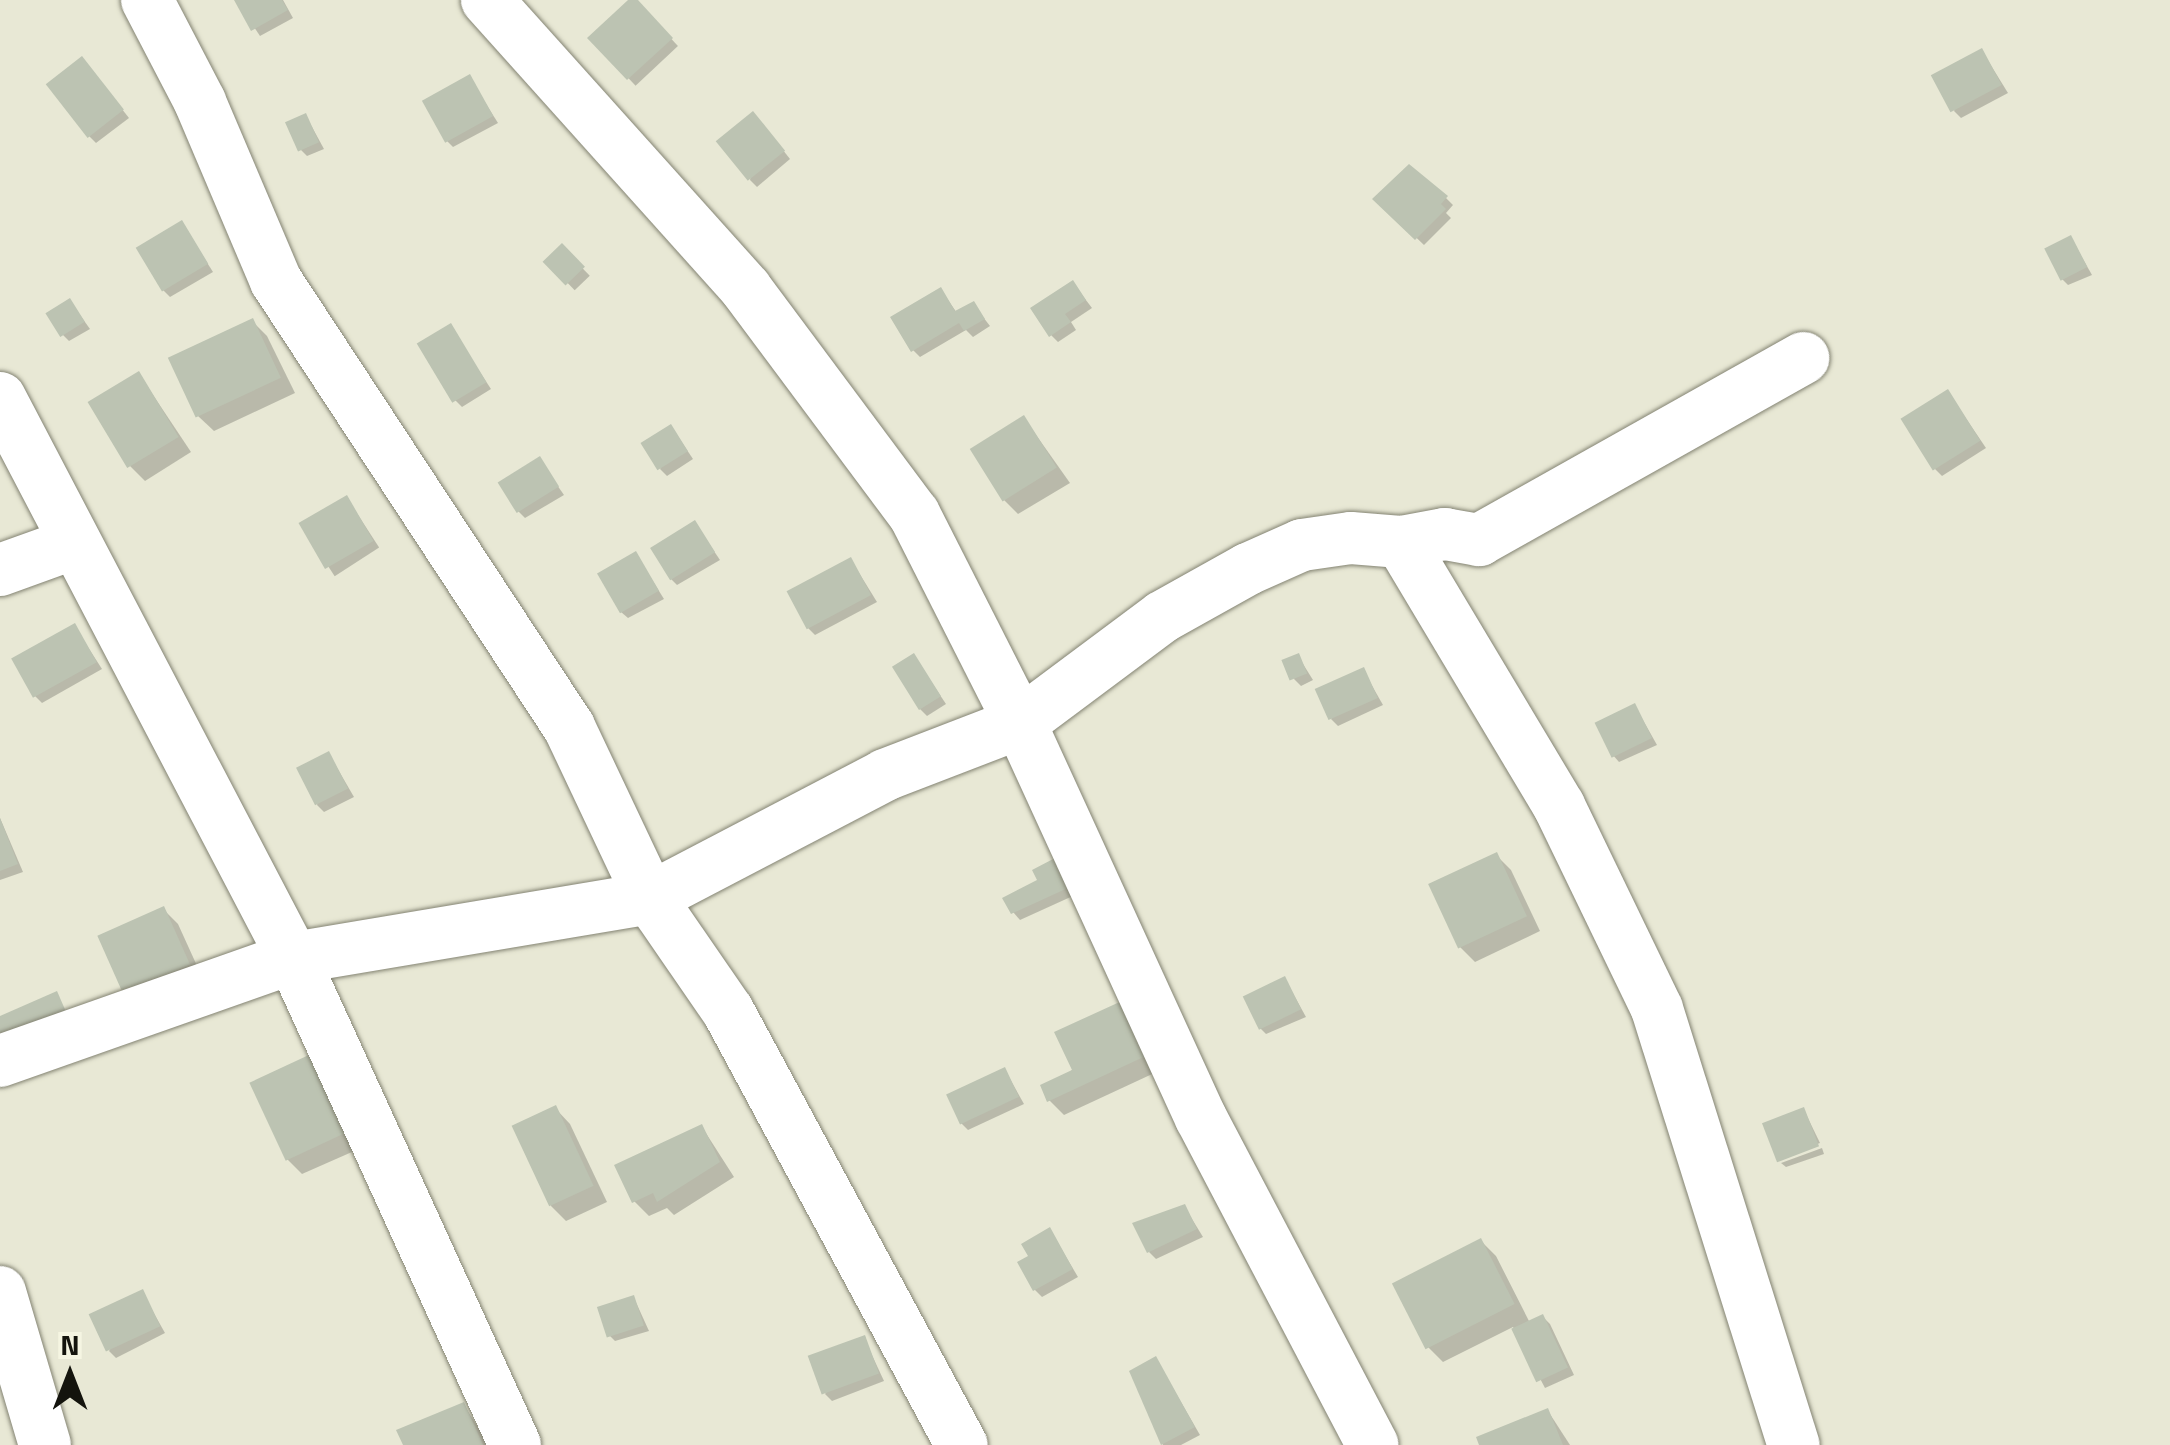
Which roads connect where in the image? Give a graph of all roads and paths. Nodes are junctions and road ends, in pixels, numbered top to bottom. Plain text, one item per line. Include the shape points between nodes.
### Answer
1 (147, 0) edge
2 (486, 0) edge
3 (1802, 358) dead end
4 (0, 398) edge
5 (75, 542) junction
6 (1401, 542) junction
7 (0, 570) edge
8 (1020, 722) junction
9 (650, 898) junction
10 (293, 958) junction
11 (0, 1061) edge
12 (0, 1292) edge
13 (44, 1445) edge
14 (514, 1445) edge
15 (962, 1445) edge
16 (1372, 1445) edge
17 (1794, 1445) edge

1 - 9 street via 200,102 276,280 569,727
2 - 8 street via 746,289 914,514
3 - 6 street via 1480,540 1445,534
4 - 5 street
5 - 7 street
5 - 10 street
6 - 8 street via 1351,538 1302,546 1248,569 1162,617
6 - 17 street via 1559,806 1657,1009
8 - 9 street via 885,775
8 - 16 street via 1201,1118
9 - 10 street
9 - 15 street via 728,1011
10 - 11 street
10 - 14 street
12 - 13 street

